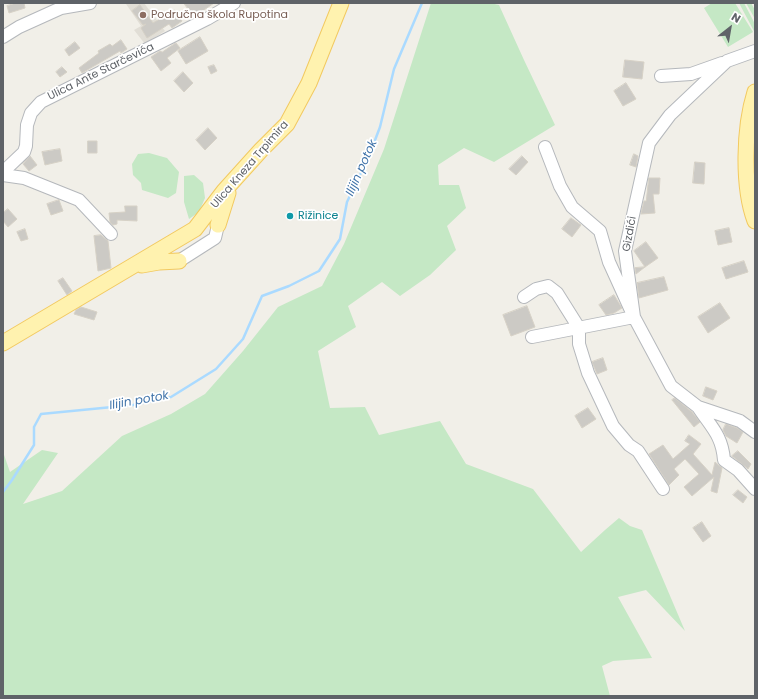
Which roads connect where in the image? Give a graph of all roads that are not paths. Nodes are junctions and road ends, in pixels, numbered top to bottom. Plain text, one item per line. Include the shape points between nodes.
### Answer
1 (90, 3) edge
2 (234, 3) edge
3 (341, 3) edge
4 (3, 37) edge
5 (755, 51) edge
6 (727, 61) junction
7 (661, 76) dead end
8 (754, 97) edge
9 (545, 147) dead end
10 (3, 172) edge
11 (3, 175) edge
12 (230, 184) junction
13 (755, 221) edge
14 (218, 225) joint
15 (111, 234) dead end
16 (179, 261) joint
17 (132, 268) junction
18 (524, 297) dead end
19 (634, 317) junction
20 (579, 328) junction
21 (532, 337) dead end
22 (3, 343) edge
23 (698, 407) junction
24 (755, 432) edge
25 (663, 489) dead end
26 (755, 489) edge

1 - 4 street via 61,8
2 - 10 street, Ulica Ante Starčevića via 41,102 31,113 24,152
3 - 12 main road, Ulica Kneza Trpimira via 309,83 287,124
5 - 6 street, Gizdići
6 - 7 street via 691,74
6 - 19 street, Gizdići via 670,115 649,143 625,251
8 - 13 main road via 745,149 747,182
9 - 19 street via 560,186 572,206 600,231 609,262
11 - 15 street via 24,178 79,200
12 - 14 main road
12 - 17 main road, Ulica Kneza Trpimira via 195,229
14 - 16 street via 215,238
16 - 17 main road
17 - 22 main road, Ulica Kneza Trpimira
18 - 20 street via 536,289 548,286 557,293
19 - 20 street
19 - 23 street, Gizdići via 671,386
20 - 21 street
20 - 25 street via 579,344 588,372 614,426 629,445 638,450
23 - 24 street, Gizdići via 740,422
23 - 26 street via 718,434 724,460 738,470

